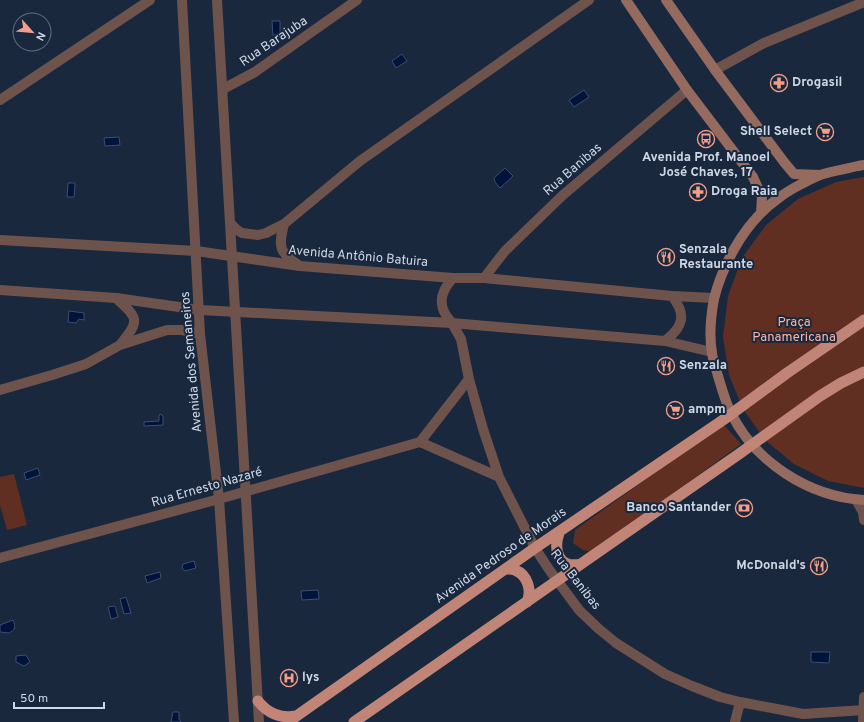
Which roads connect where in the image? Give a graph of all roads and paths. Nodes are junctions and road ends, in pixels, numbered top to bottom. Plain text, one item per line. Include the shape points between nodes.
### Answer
1 (150, 0) edge
2 (182, 0) edge
3 (217, 0) edge
4 (357, 0) edge
5 (589, 0) edge
6 (626, 0) edge
7 (666, 0) edge
8 (864, 2) edge
9 (715, 70) junction
10 (223, 89) junction
11 (687, 90) junction
12 (0, 100) edge
13 (864, 166) edge
14 (820, 175) junction
15 (761, 213) junction
16 (231, 224) junction
17 (284, 224) junction
18 (0, 240) edge
19 (196, 250) junction
20 (232, 255) junction
21 (300, 266) junction
22 (454, 278) junction
23 (484, 278) junction
24 (0, 290) edge
25 (672, 296) junction
26 (116, 298) junction
27 (714, 298) junction
28 (200, 310) junction
29 (236, 313) junction
30 (864, 320) edge
31 (452, 323) junction
32 (200, 334) junction
33 (665, 341) junction
34 (120, 346) junction
35 (712, 352) junction
36 (864, 372) edge
37 (469, 379) junction
38 (0, 390) edge
39 (731, 414) junction
40 (420, 442) junction
41 (752, 445) junction
42 (499, 477) junction
43 (246, 490) junction
44 (219, 499) junction
45 (860, 500) edge
46 (864, 520) edge
47 (559, 533) junction
48 (535, 548) junction
49 (0, 558) edge
50 (581, 564) junction
51 (506, 569) junction
52 (557, 581) junction
53 (527, 602) junction
54 (864, 697) edge
55 (258, 701) junction
56 (740, 702) junction
57 (864, 710) edge
58 (803, 714) junction
59 (292, 719) edge
60 (234, 722) edge
61 (259, 722) edge
62 (354, 722) edge
63 (735, 722) edge
64 (793, 722) edge
65 (863, 722) edge

1 - 12 street
2 - 19 street, Avenida dos Semaneiros
3 - 10 street
4 - 10 street, Rua Barajuba via 255,72
5 - 17 street via 360,161
6 - 11 main road
7 - 9 main road
8 - 9 street via 764,42
9 - 14 main road via 794,174
10 - 16 street
11 - 15 main road via 753,177 762,197
11 - 23 street, Rua Banibas via 563,195 506,251
13 - 14 main road
14 - 15 main road via 780,197
15 - 27 main road via 740,238 724,267
16 - 17 street via 242,233 258,236
16 - 20 street
17 - 21 street via 280,238 281,246 290,260
18 - 19 street, Avenida Antônio Batuira
19 - 20 street, Avenida Antônio Batuira
19 - 28 street, Avenida dos Semaneiros
20 - 21 street, Avenida Antônio Batuira
20 - 29 street
21 - 22 street, Avenida Antônio Batuira
22 - 23 street, Avenida Antônio Batuira
22 - 31 street, Rua Banibas via 445,287 442,299 443,310
23 - 25 street, Avenida Antônio Batuira
24 - 26 street
25 - 27 street, Avenida Antônio Batuira
25 - 33 street via 678,304 681,318 675,333
26 - 28 street
26 - 34 street via 129,309 135,319
27 - 35 main road
28 - 29 street
28 - 32 street, Avenida dos Semaneiros
29 - 31 street
29 - 43 street
30 - 39 highway, Avenida Pedroso de Morais
31 - 33 street
31 - 37 street, Rua Banibas via 461,339
32 - 34 street via 167,330
32 - 44 street, Avenida dos Semaneiros
33 - 35 street
34 - 38 street via 86,364
35 - 39 main road via 724,400
36 - 41 highway via 841,383
37 - 40 street
37 - 42 street, Rua Banibas
39 - 41 main road
39 - 47 highway, Avenida Pedroso de Morais
40 - 42 street
40 - 43 street, Rua Ernesto Nazaré
41 - 45 main road via 784,472 806,485 825,493
41 - 50 highway
42 - 48 street, Rua Banibas
43 - 44 street, Rua Ernesto Nazaré
43 - 55 street
44 - 49 street, Rua Ernesto Nazaré
44 - 60 street, Avenida dos Semaneiros
45 - 46 street
47 - 48 highway, Avenida Pedroso de Morais
47 - 50 highway via 556,541 558,556 568,564
48 - 51 highway, Avenida Pedroso de Morais
48 - 52 street, Rua Banibas
50 - 52 highway
51 - 53 highway via 515,570 526,580 530,595
51 - 59 highway, Avenida Pedroso de Morais
52 - 53 highway
52 - 56 street, Rua Banibas via 579,610 616,643 665,674
53 - 62 highway
54 - 57 street
55 - 59 highway via 266,710
55 - 61 street
56 - 58 street, Rua Banibas
56 - 63 street
57 - 58 street, Rua Banibas
57 - 65 street
58 - 64 street

